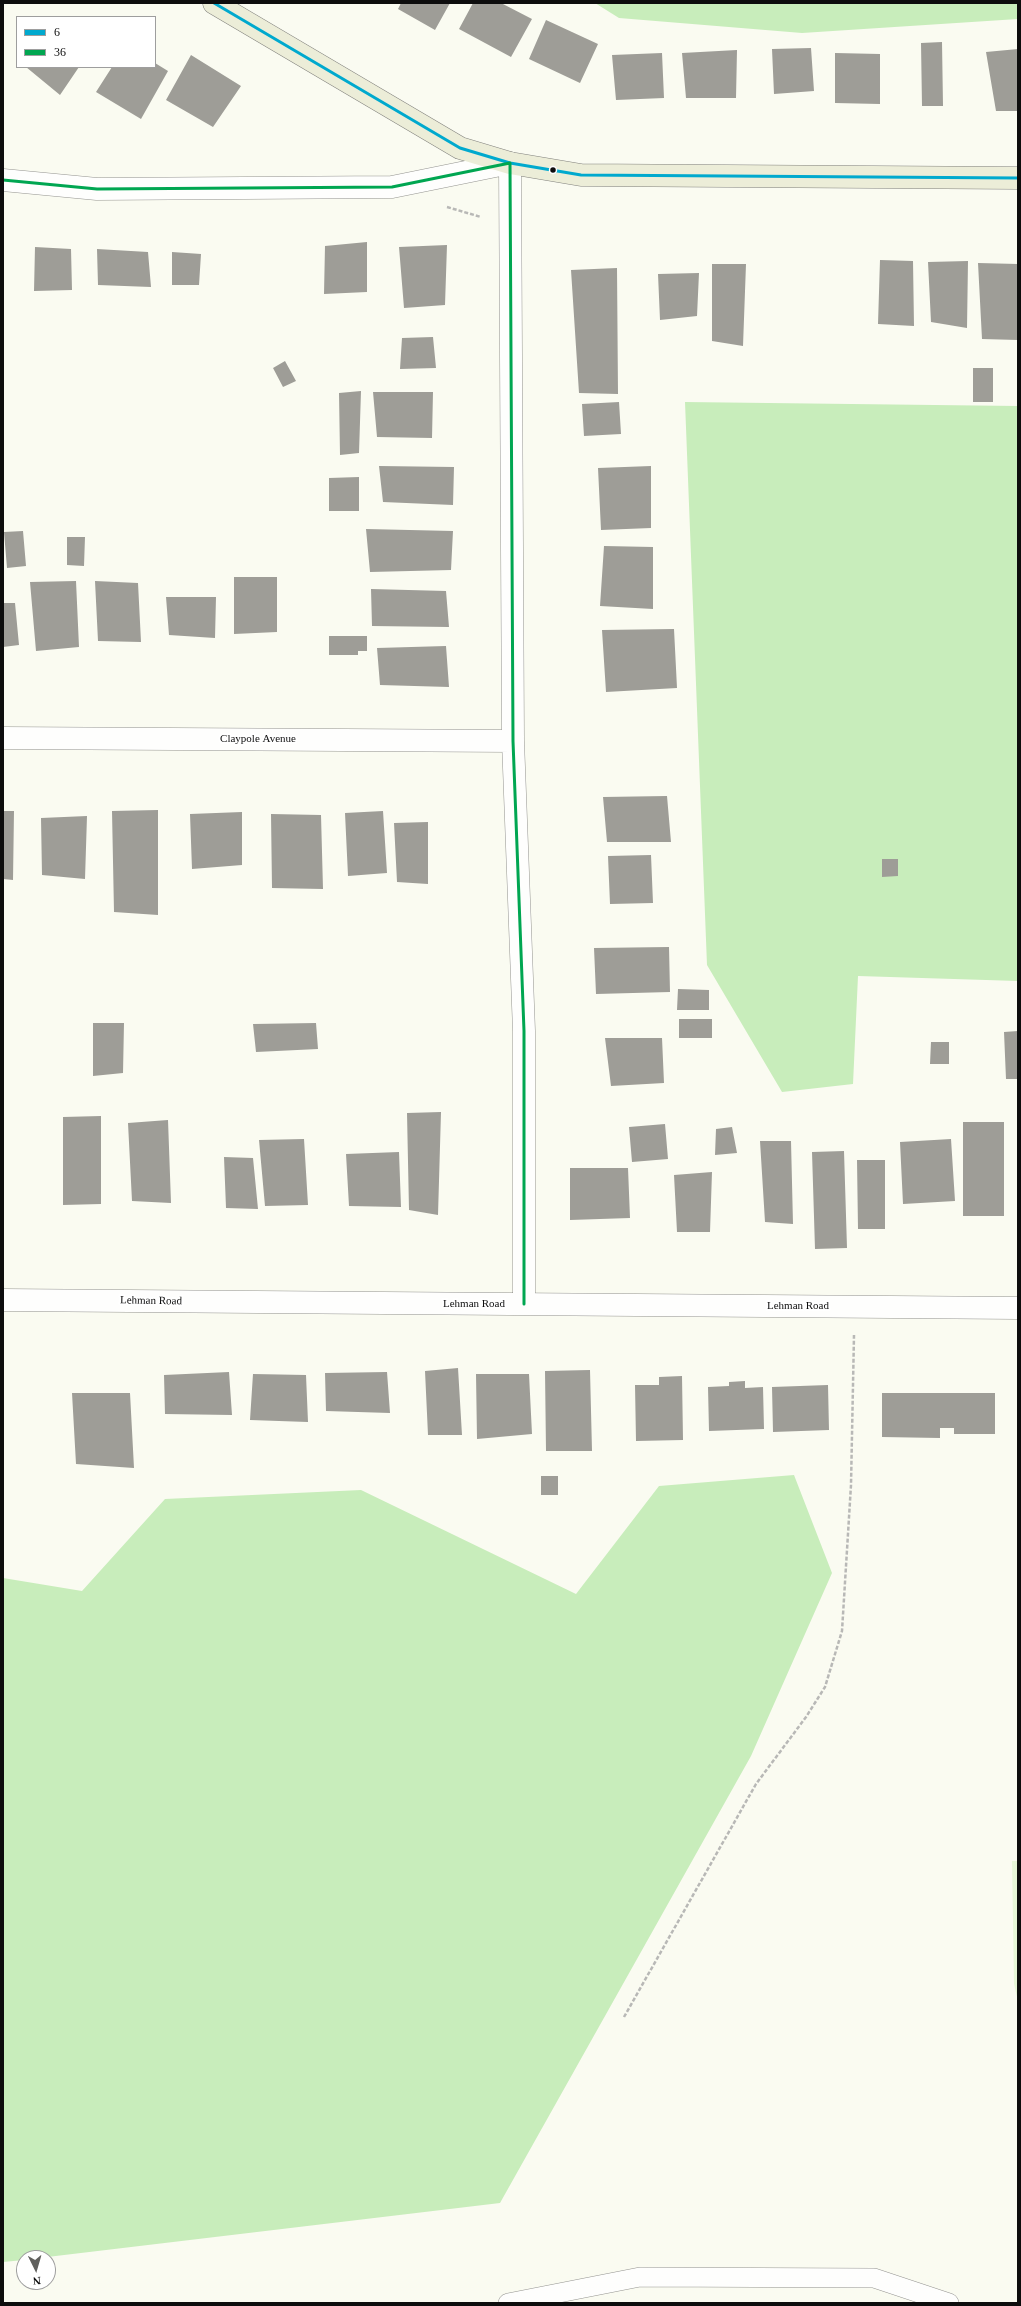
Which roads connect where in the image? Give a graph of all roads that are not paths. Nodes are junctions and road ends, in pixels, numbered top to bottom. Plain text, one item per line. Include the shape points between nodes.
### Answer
1 (214, 3) edge
2 (510, 163) junction
3 (1018, 178) edge
4 (3, 180) edge
5 (3, 738) edge
6 (513, 741) junction
7 (3, 1300) edge
8 (524, 1304) junction
9 (1018, 1308) edge
10 (508, 2303) edge
11 (949, 2303) edge

1 - 2 main road via 460,148
2 - 3 main road via 581,175
2 - 4 street via 392,187 97,189
2 - 6 street
5 - 6 street, Claypole Avenue
6 - 8 street via 524,1031
7 - 8 street, Lehman Road
8 - 9 street, Lehman Road
10 - 11 lane via 640,2277 874,2278

